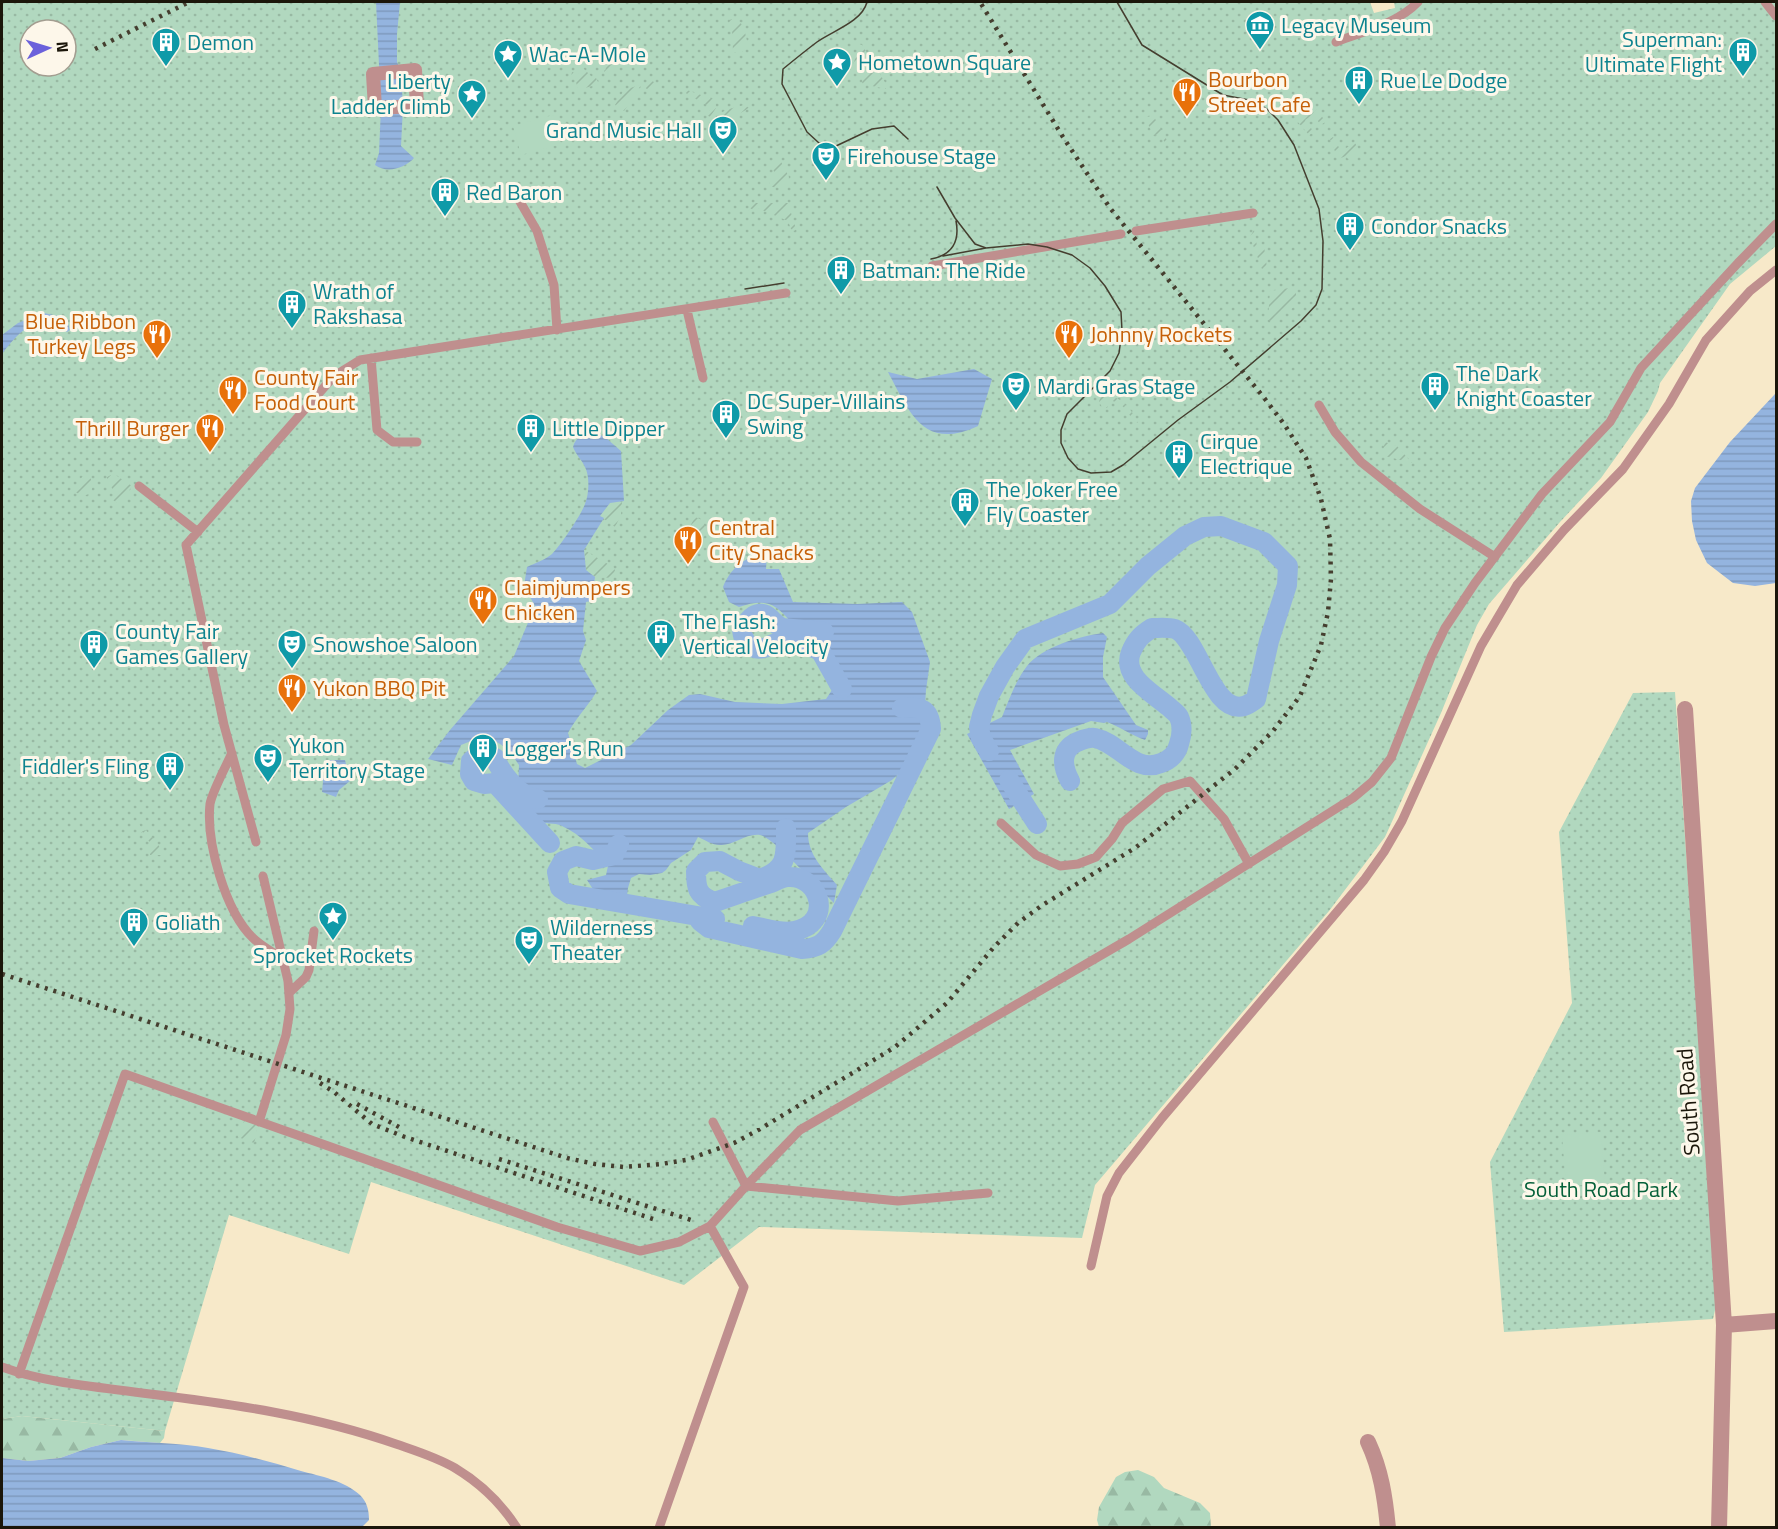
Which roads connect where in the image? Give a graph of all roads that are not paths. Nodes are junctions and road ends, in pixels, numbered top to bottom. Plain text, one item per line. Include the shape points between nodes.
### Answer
1 (1418, 2) edge
2 (1765, 2) edge
3 (1776, 16) edge
4 (1336, 42) dead end
5 (515, 193) dead end
6 (1253, 213) dead end
7 (1776, 224) edge
8 (1136, 231) dead end
9 (1121, 234) dead end
10 (932, 266) dead end
11 (1776, 270) edge
12 (786, 293) dead end
13 (687, 310) junction
14 (557, 330) junction
15 (371, 358) junction
16 (703, 378) dead end
17 (1318, 405) dead end
18 (417, 442) dead end
19 (139, 486) dead end
20 (198, 532) junction
21 (1495, 557) junction
22 (1686, 709) dead end
23 (232, 753) junction
24 (1001, 823) dead end
25 (256, 842) dead end
26 (1249, 864) junction
27 (263, 876) dead end
28 (314, 931) dead end
29 (283, 959) junction
30 (289, 993) junction
31 (259, 1122) junction
32 (713, 1122) dead end
33 (746, 1186) junction
34 (988, 1193) dead end
35 (710, 1226) junction
36 (1091, 1266) dead end
37 (1776, 1321) edge
38 (1725, 1325) junction
39 (2, 1367) edge
40 (19, 1374) junction
41 (1368, 1442) dead end
42 (517, 1527) edge
43 (658, 1527) edge
44 (1388, 1527) edge
45 (1719, 1527) edge

1 - 4 lane via 1394,20
2 - 3 lane
5 - 14 lane via 537,231 554,285
6 - 8 lane
7 - 21 lane via 1641,368 1610,422 1542,494
9 - 10 lane
11 - 36 lane via 1750,291 1706,340 1623,469 1517,585 1481,646 1402,821 1384,852 1119,1173 1107,1196
12 - 13 lane
13 - 14 lane
13 - 16 lane
14 - 15 lane
15 - 18 lane via 377,430 393,441
15 - 20 lane via 360,360 334,376
17 - 21 lane via 1361,462 1420,509
19 - 20 lane
20 - 23 lane via 186,545
21 - 26 lane via 1445,628 1391,758 1372,782
22 - 38 street, South Road
23 - 25 lane
23 - 29 lane via 210,802 217,868 232,910 252,937
24 - 26 lane via 1036,855 1060,866 1078,864 1096,857 1122,823 1163,789 1190,781 1224,819
26 - 33 lane via 1119,945 800,1130
27 - 29 lane
28 - 30 lane via 309,970
29 - 30 lane
30 - 31 lane via 286,1035
31 - 35 lane via 557,1227 640,1251 679,1242
31 - 40 lane via 125,1074
32 - 33 lane
33 - 34 lane via 898,1201
33 - 35 lane
35 - 43 lane via 744,1287
37 - 38 street
38 - 45 street, South Road
39 - 40 lane
40 - 42 lane via 46,1381 235,1405 383,1439 455,1468 480,1485
41 - 44 street via 1384,1491

